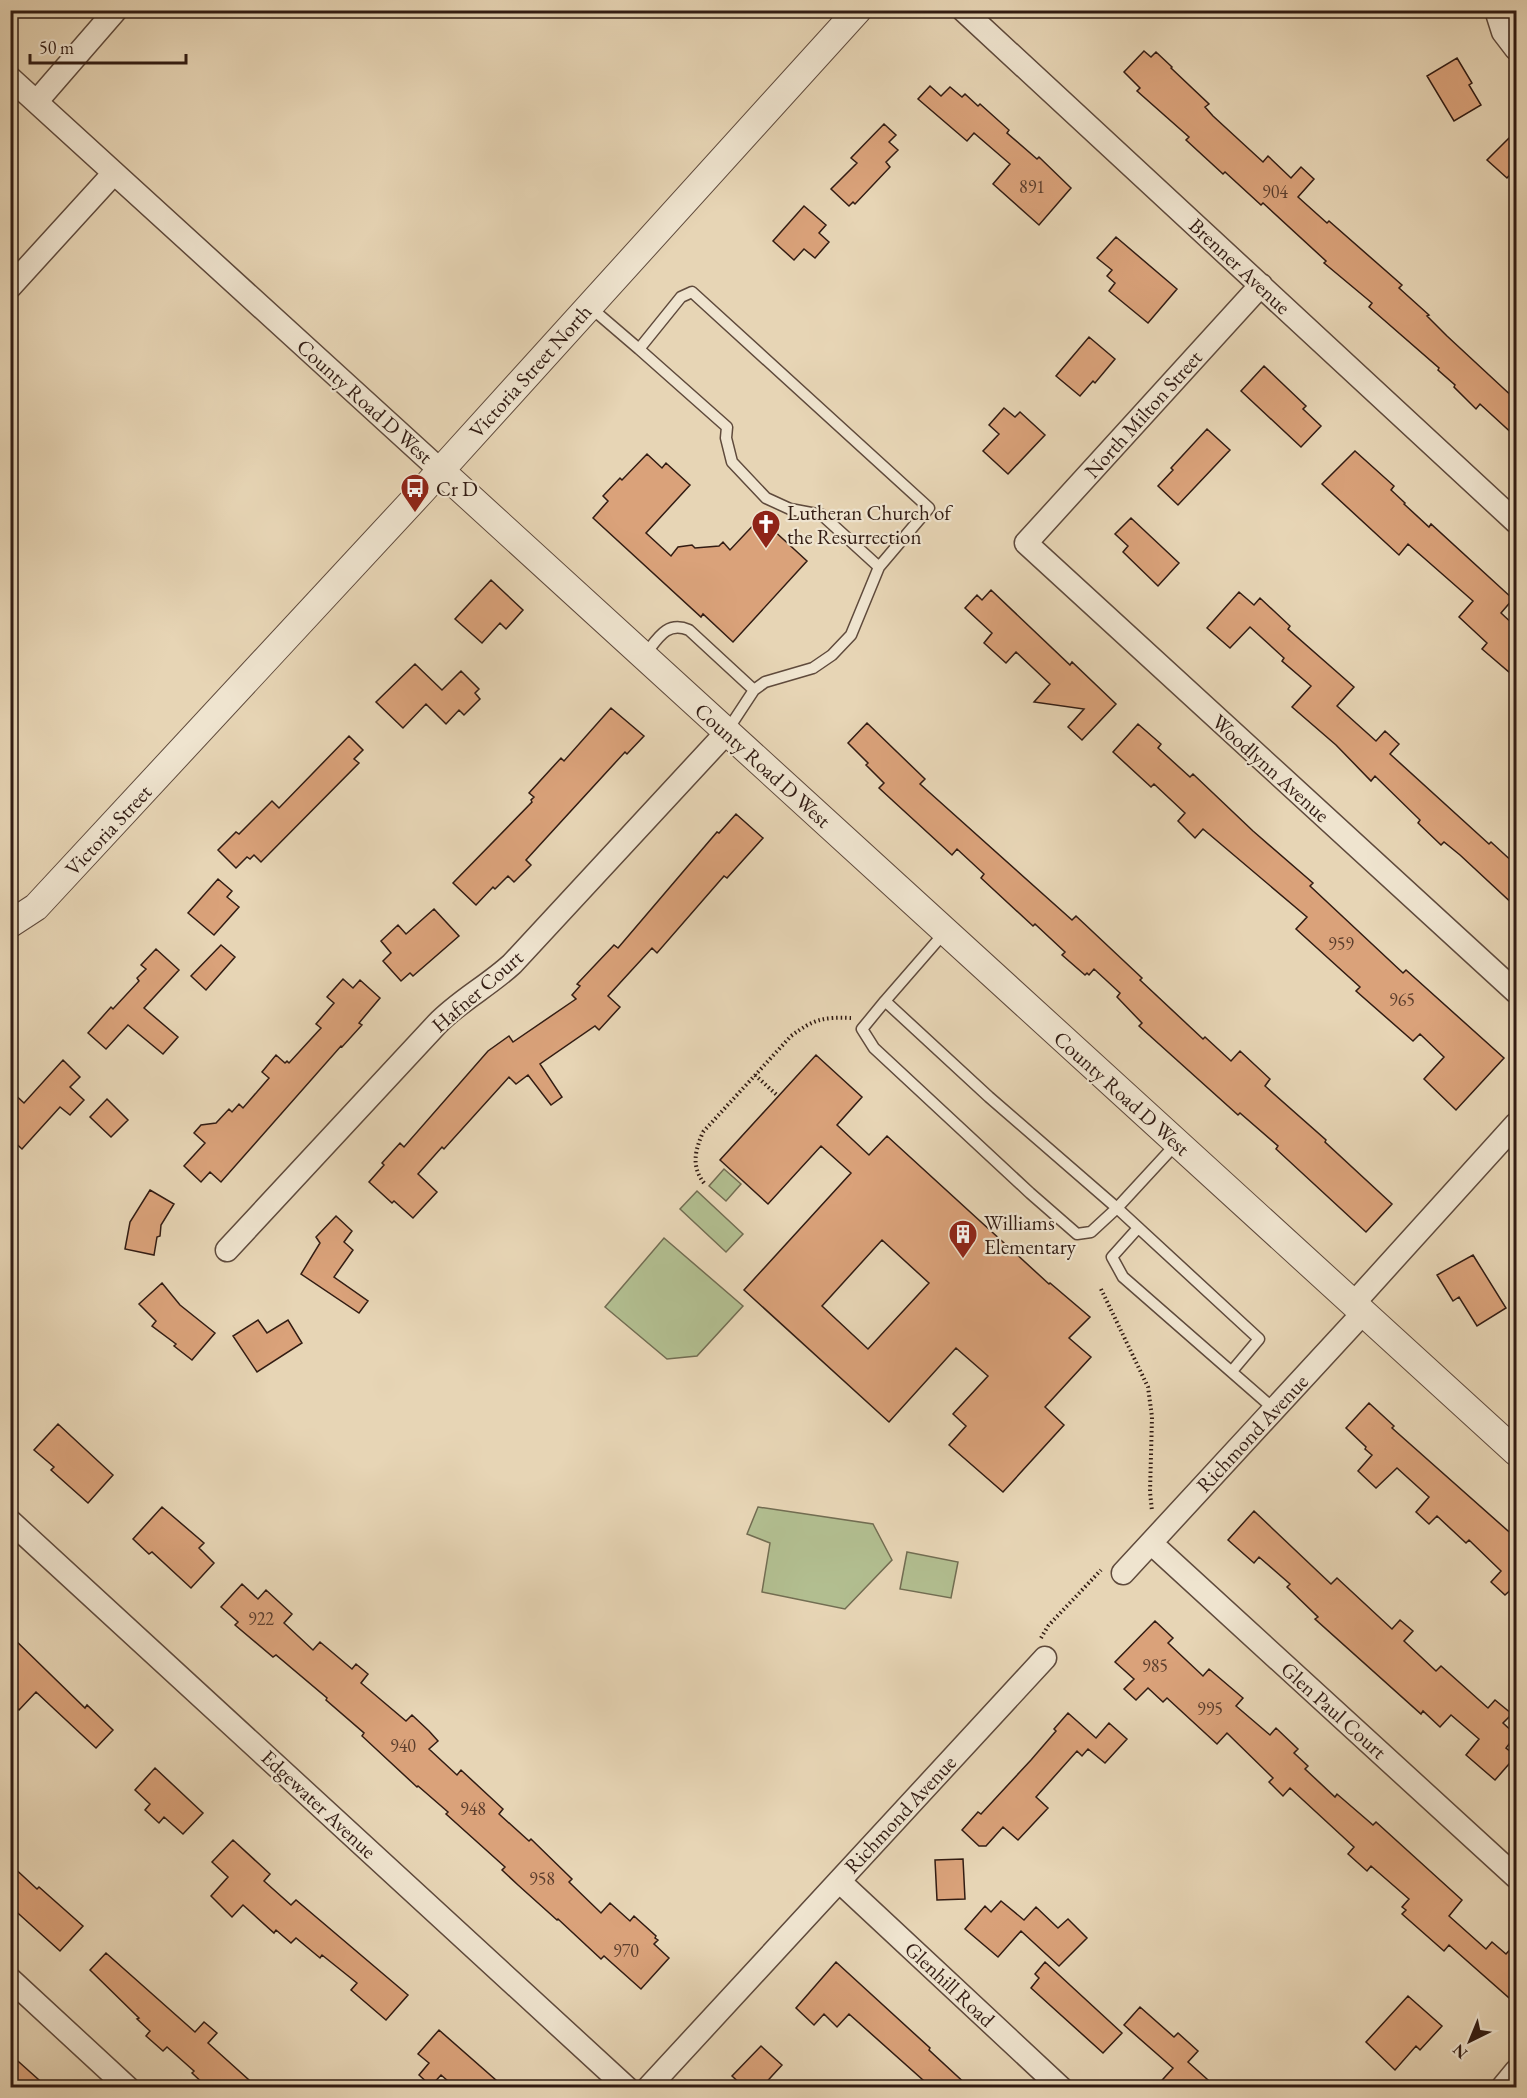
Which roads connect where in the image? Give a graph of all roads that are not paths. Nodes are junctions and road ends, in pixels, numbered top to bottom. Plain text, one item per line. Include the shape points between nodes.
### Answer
1 (116, 10) edge
2 (858, 10) edge
3 (963, 10) edge
4 (1496, 10) edge
5 (1516, 49) edge
6 (10, 78) edge
7 (37, 101) junction
8 (114, 172) junction
9 (1261, 285) junction
10 (10, 287) edge
11 (589, 307) junction
12 (639, 349) junction
13 (440, 470) junction
14 (1516, 522) edge
15 (1026, 543) joint
16 (879, 567) junction
17 (644, 656) junction
18 (754, 690) junction
19 (200, 730) joint
20 (727, 732) junction
21 (10, 924) edge
22 (945, 932) junction
23 (1516, 992) edge
24 (885, 1001) junction
25 (1516, 1124) edge
26 (1177, 1143) junction
27 (1117, 1208) junction
28 (1138, 1228) junction
29 (227, 1251) dead end
30 (1358, 1308) junction
31 (1232, 1371) junction
32 (1274, 1409) junction
33 (1516, 1452) edge
34 (10, 1521) edge
35 (1156, 1537) junction
36 (1115, 1568) road end
37 (1045, 1658) road end
38 (1516, 1876) edge
39 (839, 1881) junction
40 (10, 1979) edge
41 (1516, 2071) edge
42 (129, 2088) edge
43 (627, 2088) edge
44 (648, 2088) edge
45 (1061, 2088) edge
46 (1502, 2088) edge

1 - 7 street
2 - 11 street, Victoria Street North
3 - 9 street, Brenner Avenue
4 - 5 street via 1503,32
6 - 7 street, County Road D West
7 - 8 street, County Road D West
8 - 10 street
8 - 13 street, County Road D West
9 - 14 street, Brenner Avenue
9 - 15 street, North Milton Street
11 - 12 lane
11 - 13 street, Victoria Street North
12 - 16 lane via 728,427 726,438 732,462 766,498 790,509 822,515
12 - 16 lane via 681,297 692,292 708,306 929,508
13 - 17 street, County Road D West
13 - 19 street, Victoria Street North
15 - 23 street, Woodlynn Avenue
16 - 18 lane via 851,635 832,656 813,668 765,682
17 - 18 lane via 664,632 680,627 689,630
17 - 20 street, County Road D West
18 - 20 lane
19 - 21 street, Victoria Street via 36,907
20 - 22 street, County Road D West
20 - 29 street, Hafner Court via 512,964 436,1024
22 - 24 lane
22 - 26 street, County Road D West
24 - 27 lane via 988,1097
24 - 27 lane via 862,1029 874,1048 1030,1193 1077,1234 1091,1232
25 - 30 street, Richmond Avenue
26 - 27 lane
26 - 30 street, County Road D West
27 - 28 lane
28 - 31 lane via 1112,1257 1123,1276
28 - 31 lane via 1259,1339
30 - 32 street, Richmond Avenue
30 - 33 street, County Road D West
31 - 32 lane
32 - 35 street, Richmond Avenue
34 - 43 street, Edgewater Avenue
35 - 36 street, Richmond Avenue
35 - 38 street, Glen Paul Court
37 - 39 street, Richmond Avenue
39 - 44 street, Richmond Avenue
39 - 45 street, Glenhill Road
40 - 42 street
41 - 46 street

